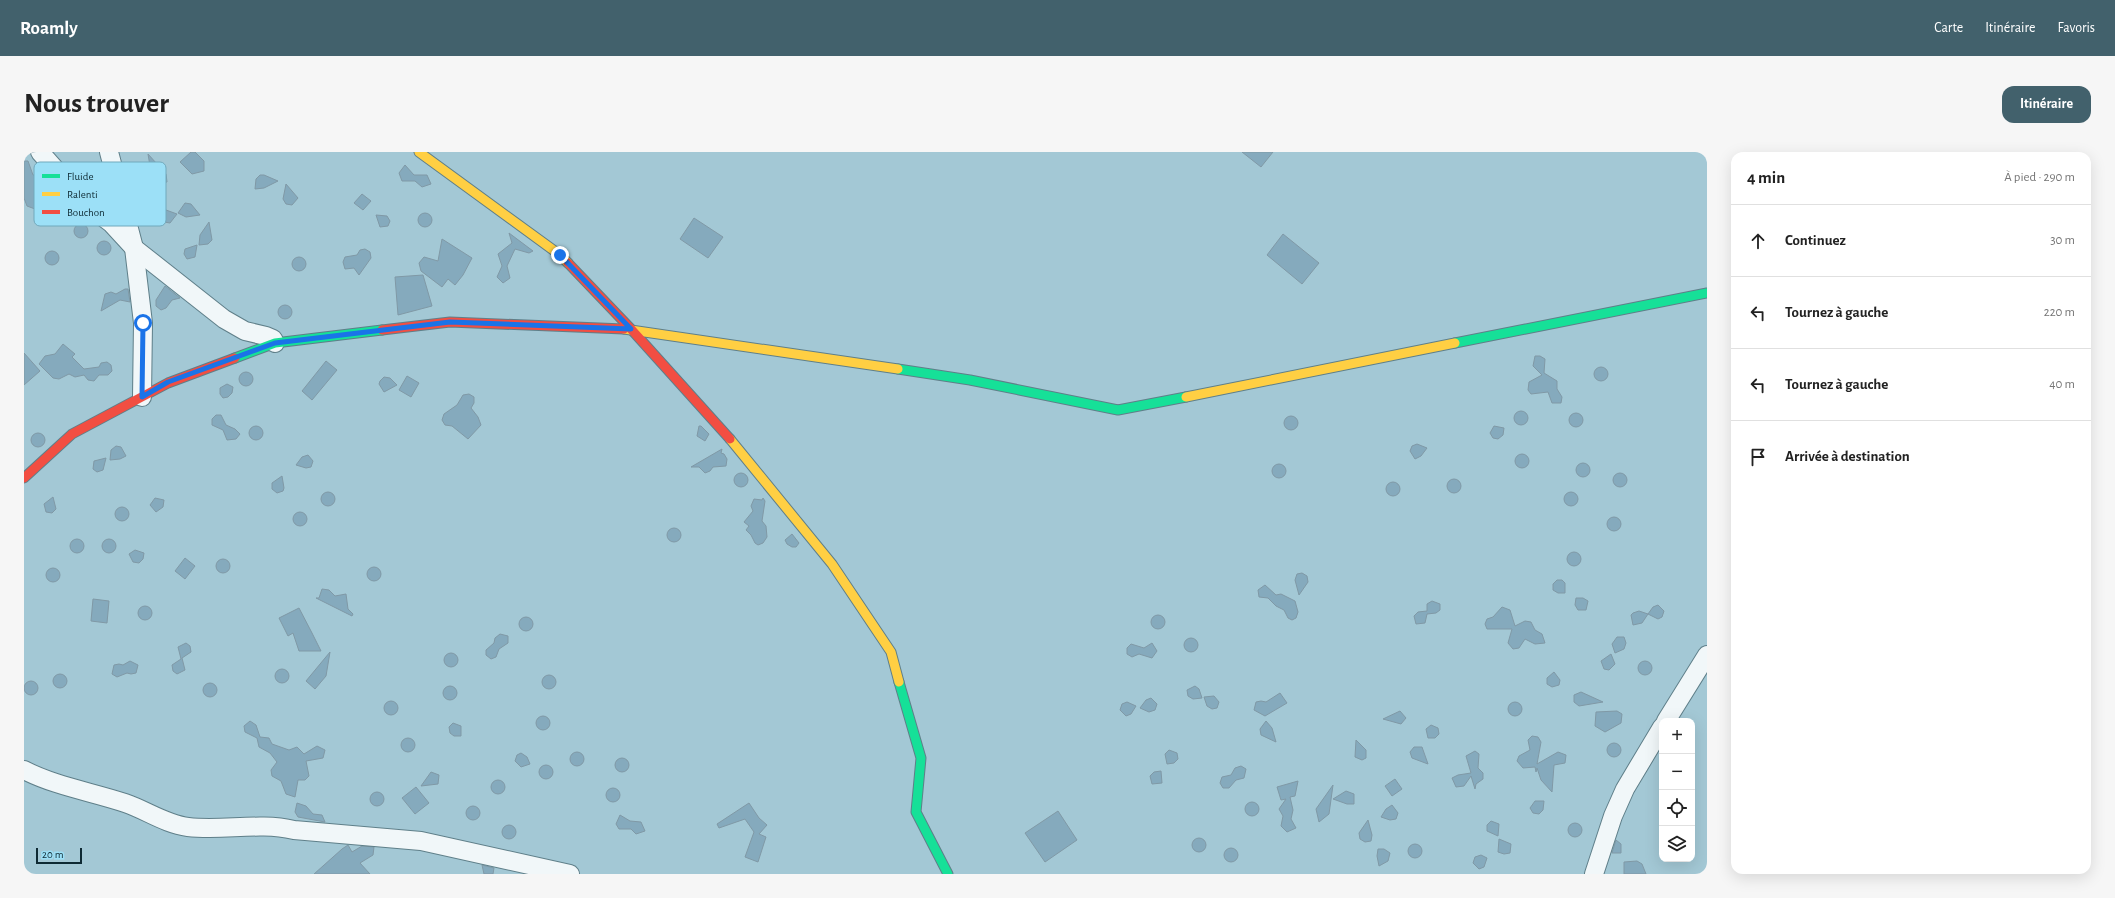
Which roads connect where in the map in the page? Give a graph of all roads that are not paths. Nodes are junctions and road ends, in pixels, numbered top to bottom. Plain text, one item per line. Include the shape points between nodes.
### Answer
1 (40, 152) edge
2 (109, 152) edge
3 (419, 152) edge
4 (49, 162) edge
5 (112, 162) edge
6 (114, 226) edge
7 (128, 226) edge
8 (134, 248) junction
9 (1707, 293) edge
10 (631, 329) junction
11 (275, 343) junction
12 (142, 397) junction
13 (24, 478) edge
14 (1707, 655) edge
15 (1668, 718) edge
16 (1659, 733) edge
17 (24, 770) edge
18 (570, 874) edge
19 (948, 874) edge
20 (1594, 874) edge

1 - 4 street
2 - 5 street
3 - 10 street via 560,255
6 - 8 street
7 - 8 street
8 - 11 street via 224,319 245,331 273,339
8 - 12 street via 143,323
9 - 10 street via 1118,410 970,380
10 - 11 street via 450,322
10 - 19 street via 740,450 832,564 891,652 921,758 916,812
11 - 12 street via 168,382
12 - 13 street via 72,434
14 - 15 street
16 - 20 street via 1625,789 1613,816
17 - 18 street via 187,827 275,826 294,830 421,841

